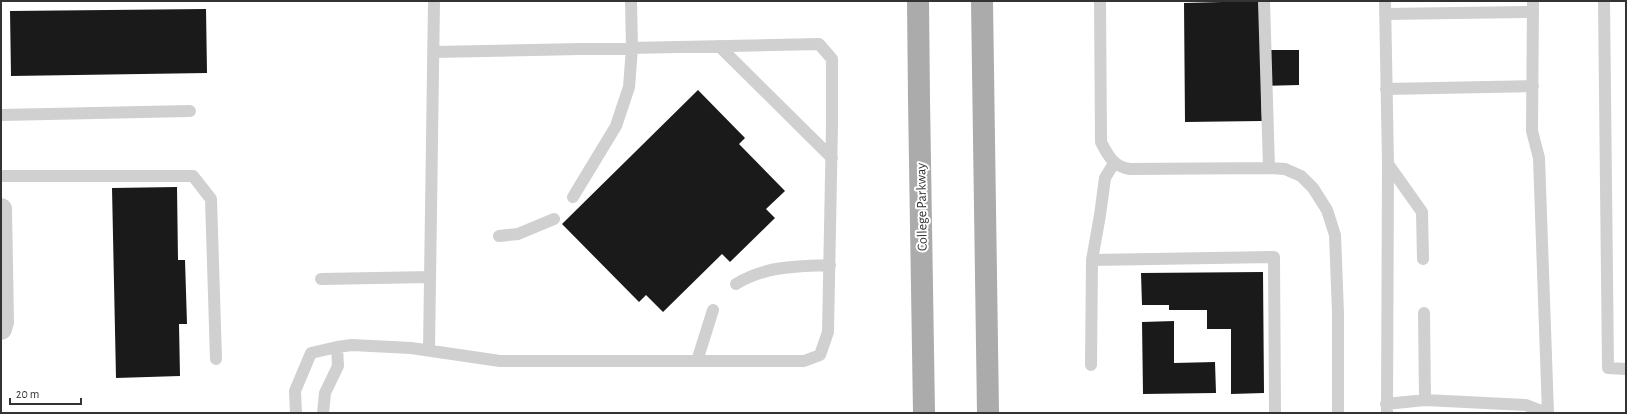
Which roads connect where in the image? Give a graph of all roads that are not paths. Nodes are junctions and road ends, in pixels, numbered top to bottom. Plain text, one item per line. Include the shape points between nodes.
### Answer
1 (434, 1) edge
2 (631, 1) edge
3 (918, 1) edge
4 (982, 1) edge
5 (1100, 1) edge
6 (1264, 1) edge
7 (1385, 1) edge
8 (1604, 1) edge
9 (1533, 7) edge
10 (1385, 14) junction
11 (720, 46) junction
12 (632, 48) junction
13 (433, 52) junction
14 (1533, 86) junction
15 (1386, 88) junction
16 (190, 111) dead end
17 (1, 115) edge
18 (832, 158) junction
19 (1114, 163) junction
20 (1388, 164) junction
21 (1268, 168) junction
22 (1, 176) edge
23 (573, 197) dead end
24 (1, 209) edge
25 (554, 219) dead end
26 (499, 236) dead end
27 (1423, 259) dead end
28 (1092, 260) junction
29 (830, 266) junction
30 (430, 277) junction
31 (321, 278) dead end
32 (736, 284) dead end
33 (713, 310) dead end
34 (1424, 313) dead end
35 (1, 329) edge
36 (337, 347) junction
37 (429, 350) junction
38 (216, 358) dead end
39 (697, 361) junction
40 (1091, 365) dead end
41 (1626, 369) edge
42 (1425, 400) junction
43 (1387, 409) edge
44 (296, 413) edge
45 (323, 413) edge
46 (924, 413) edge
47 (988, 413) edge
48 (1275, 413) edge
49 (1338, 413) edge
50 (1547, 413) edge

1 - 13 lane
2 - 12 lane
3 - 46 main road, College Parkway
4 - 47 main road
5 - 19 lane via 1101,142
6 - 21 lane
7 - 10 lane
8 - 41 lane via 1608,368
9 - 10 lane
9 - 14 lane
10 - 15 lane
11 - 12 lane
11 - 18 lane
11 - 18 lane via 819,44 832,59
12 - 13 lane
12 - 23 lane via 629,87 616,126
13 - 30 lane
14 - 15 lane
14 - 50 lane via 1532,131 1539,158
15 - 20 lane
16 - 17 lane
18 - 29 lane
19 - 21 lane via 1130,169
19 - 28 lane via 1105,178
20 - 27 lane via 1422,212
20 - 43 lane
21 - 49 lane via 1285,168 1302,176 1327,210 1335,235
22 - 38 lane via 193,176 211,199
24 - 35 street via 4,322
25 - 26 lane via 518,234
28 - 40 lane
28 - 48 lane via 1274,257
29 - 32 lane via 781,267 745,278
29 - 39 lane via 828,332 820,355 804,361
30 - 31 lane
30 - 37 lane
33 - 39 lane
34 - 42 lane
36 - 37 lane via 352,345
36 - 44 lane via 311,353 295,391
36 - 45 lane via 338,366 325,393
37 - 39 lane via 500,361
42 - 43 lane
42 - 50 lane via 1526,405

